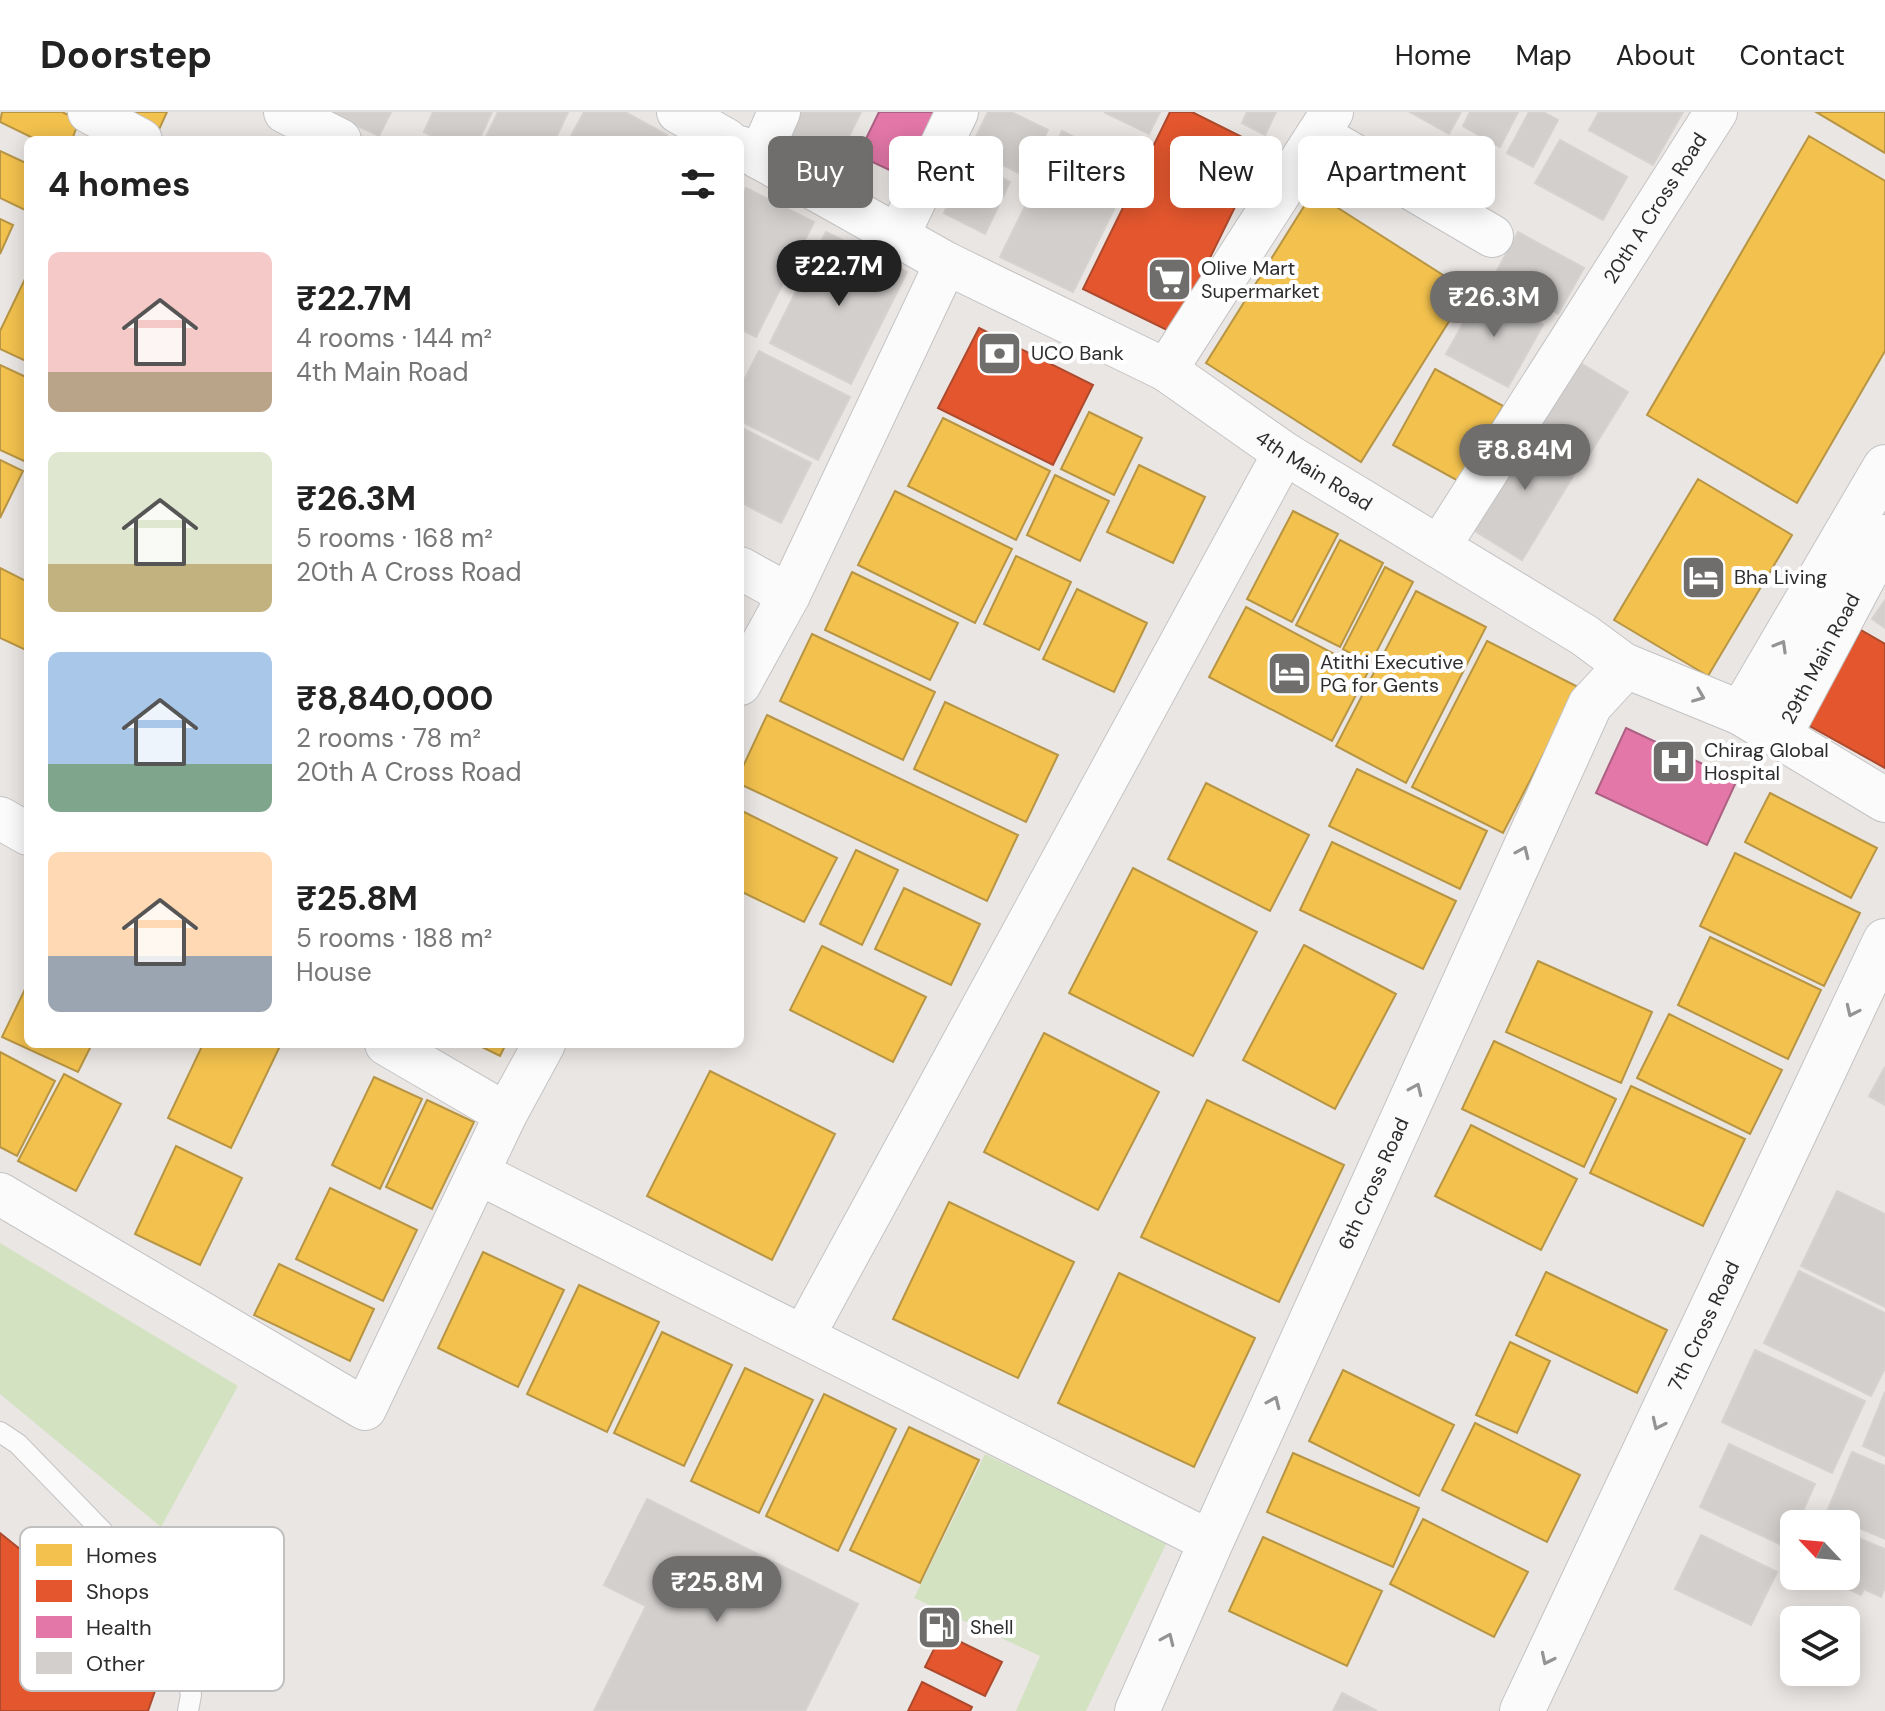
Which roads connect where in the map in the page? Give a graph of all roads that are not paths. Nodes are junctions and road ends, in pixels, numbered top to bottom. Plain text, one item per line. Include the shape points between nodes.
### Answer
1 (89, 112) edge
2 (285, 112) edge
3 (678, 112) edge
4 (779, 112) edge
5 (957, 112) edge
6 (1716, 112) edge
7 (1325, 123) edge
8 (134, 136) edge
9 (332, 136) edge
10 (721, 136) edge
11 (744, 146) edge
12 (744, 149) edge
13 (898, 236) junction
14 (1492, 236) dead end
15 (946, 263) junction
16 (1166, 370) junction
17 (1284, 453) junction
18 (1881, 485) edge
19 (1885, 537) edge
20 (1439, 547) junction
21 (744, 570) edge
22 (789, 595) junction
23 (1626, 666) junction
24 (744, 677) edge
25 (1741, 713) junction
26 (1779, 736) junction
27 (1885, 800) edge
28 (0, 818) edge
29 (24, 832) edge
30 (1885, 941) edge
31 (393, 1048) edge
32 (542, 1048) edge
33 (506, 1114) junction
34 (480, 1174) junction
35 (0, 1194) edge
36 (804, 1335) junction
37 (0, 1432) edge
38 (98, 1527) edge
39 (1211, 1542) junction
40 (190, 1691) edge
41 (188, 1711) edge
42 (1137, 1711) edge
43 (1522, 1711) edge

1 - 8 street
2 - 9 street
3 - 10 street, 4th Main Road
4 - 11 street
5 - 13 street
6 - 20 street, 20th A Cross Road
7 - 14 street
7 - 16 street
12 - 13 street, 4th Main Road
13 - 15 street, 4th Main Road
15 - 16 street, 4th Main Road
15 - 22 street
16 - 17 street, 4th Main Road
17 - 20 street, 4th Main Road
17 - 36 street
25 -> 18 main road, 29th Main Road
19 - 26 main road, 29th Main Road
20 - 23 street, 4th Main Road
21 - 22 street
22 - 24 street
23 -> 25 main road, 4th Main Road
39 -> 23 main road, 6th Cross Road via 1590,705
25 - 26 main road, 4th Main Road
26 - 27 main road, 4th Main Road
28 - 29 street
30 -> 43 main road, 7th Cross Road
31 - 33 street
32 - 33 street
33 - 34 street
34 - 35 street via 365,1409
34 - 36 street
36 - 39 street
37 - 38 lane
42 -> 39 main road, 6th Cross Road
40 - 41 lane

